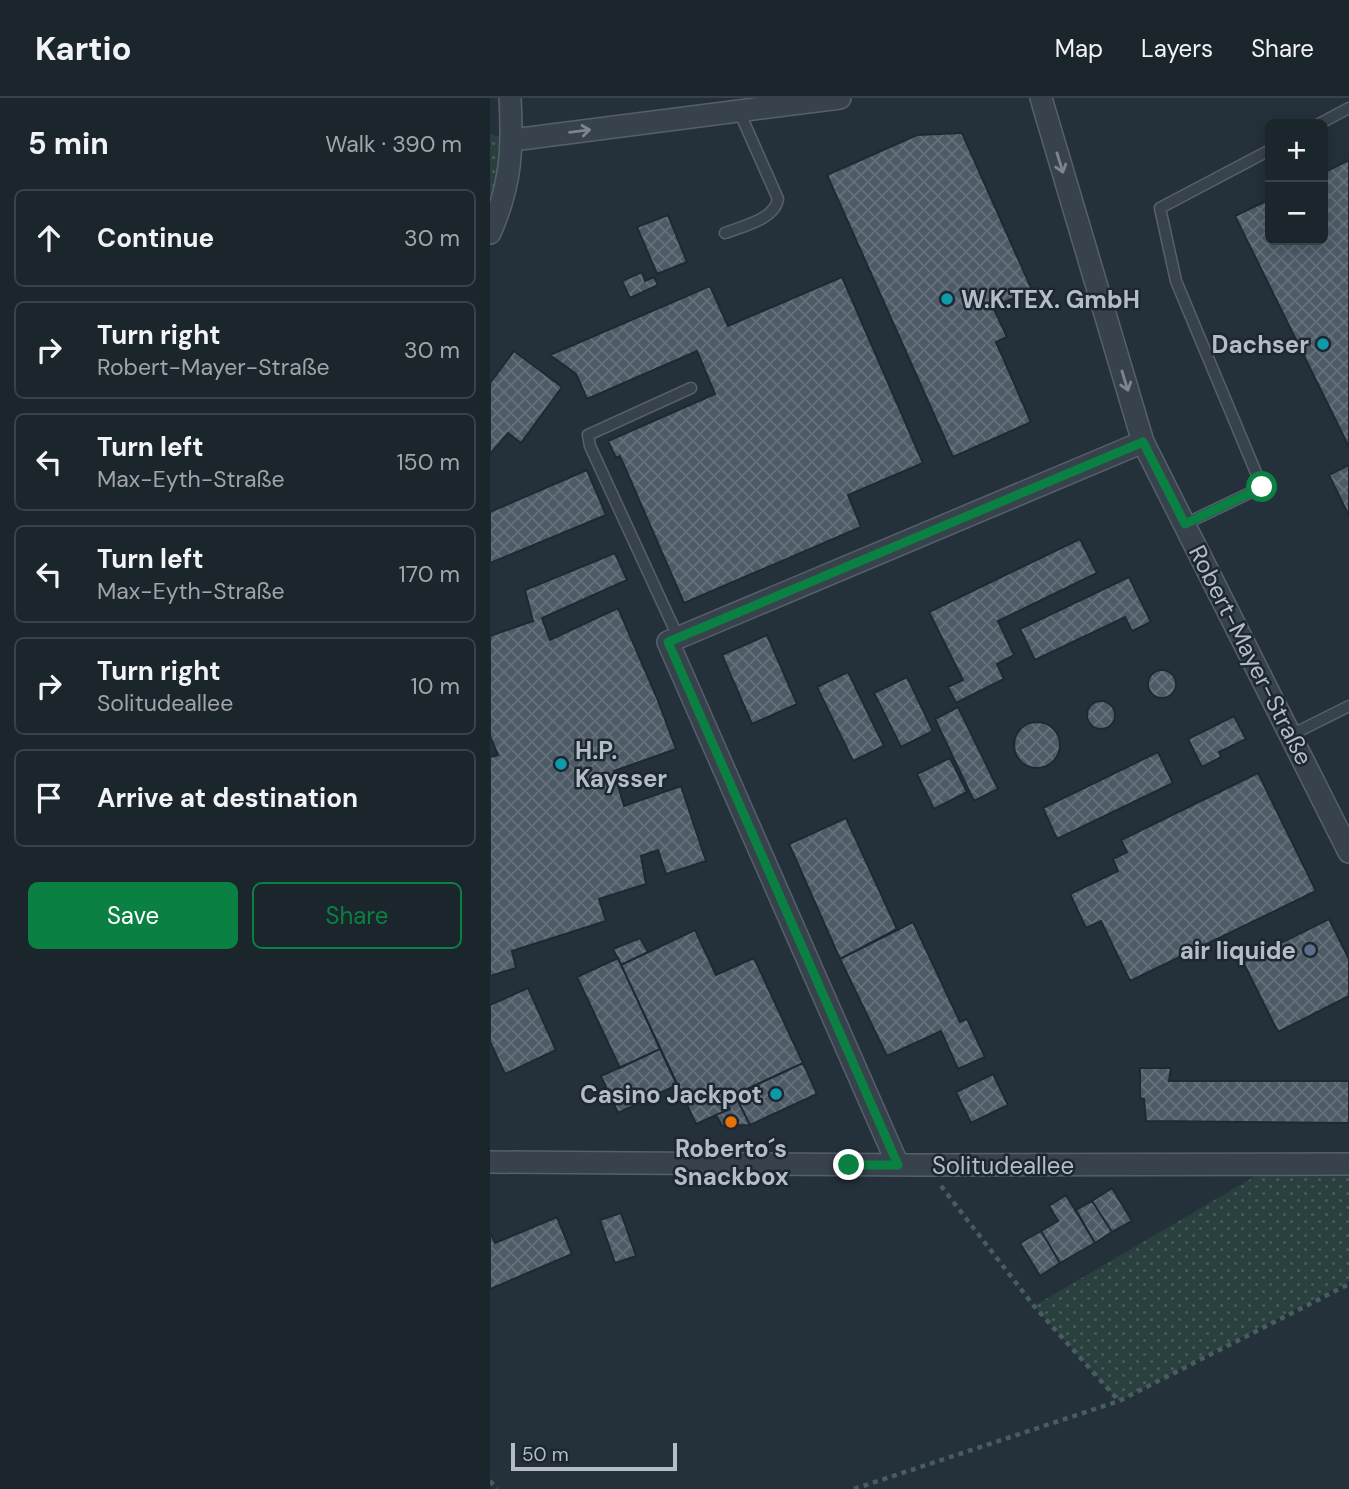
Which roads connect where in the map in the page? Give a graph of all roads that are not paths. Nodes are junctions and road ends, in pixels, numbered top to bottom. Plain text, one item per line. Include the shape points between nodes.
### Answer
1 (510, 98) edge
2 (840, 98) edge
3 (1041, 98) edge
4 (1349, 108) edge
5 (739, 111) junction
6 (1328, 119) edge
7 (513, 140) junction
8 (1265, 153) edge
9 (490, 233) edge
10 (725, 233) dead end
11 (691, 388) dead end
12 (1143, 442) junction
13 (1185, 524) junction
14 (678, 637) junction
15 (1349, 706) edge
16 (1291, 735) junction
17 (1349, 852) edge
18 (490, 1162) edge
19 (1349, 1164) edge
20 (898, 1165) junction

1 - 7 street
2 - 5 street
3 -> 12 street, Robert-Mayer-Straße
4 - 6 lane
7 -> 5 street
5 - 10 lane via 778,198 770,214
7 - 9 street via 502,205
8 - 13 lane via 1160,208 1176,281 1262,487
11 - 14 lane via 588,435
12 - 13 street, Robert-Mayer-Straße
12 - 14 street
13 - 16 street, Robert-Mayer-Straße
14 - 20 street via 668,642
15 - 16 lane
16 - 17 street, Robert-Mayer-Straße
18 - 20 street, Solitudeallee
19 - 20 street, Solitudeallee

